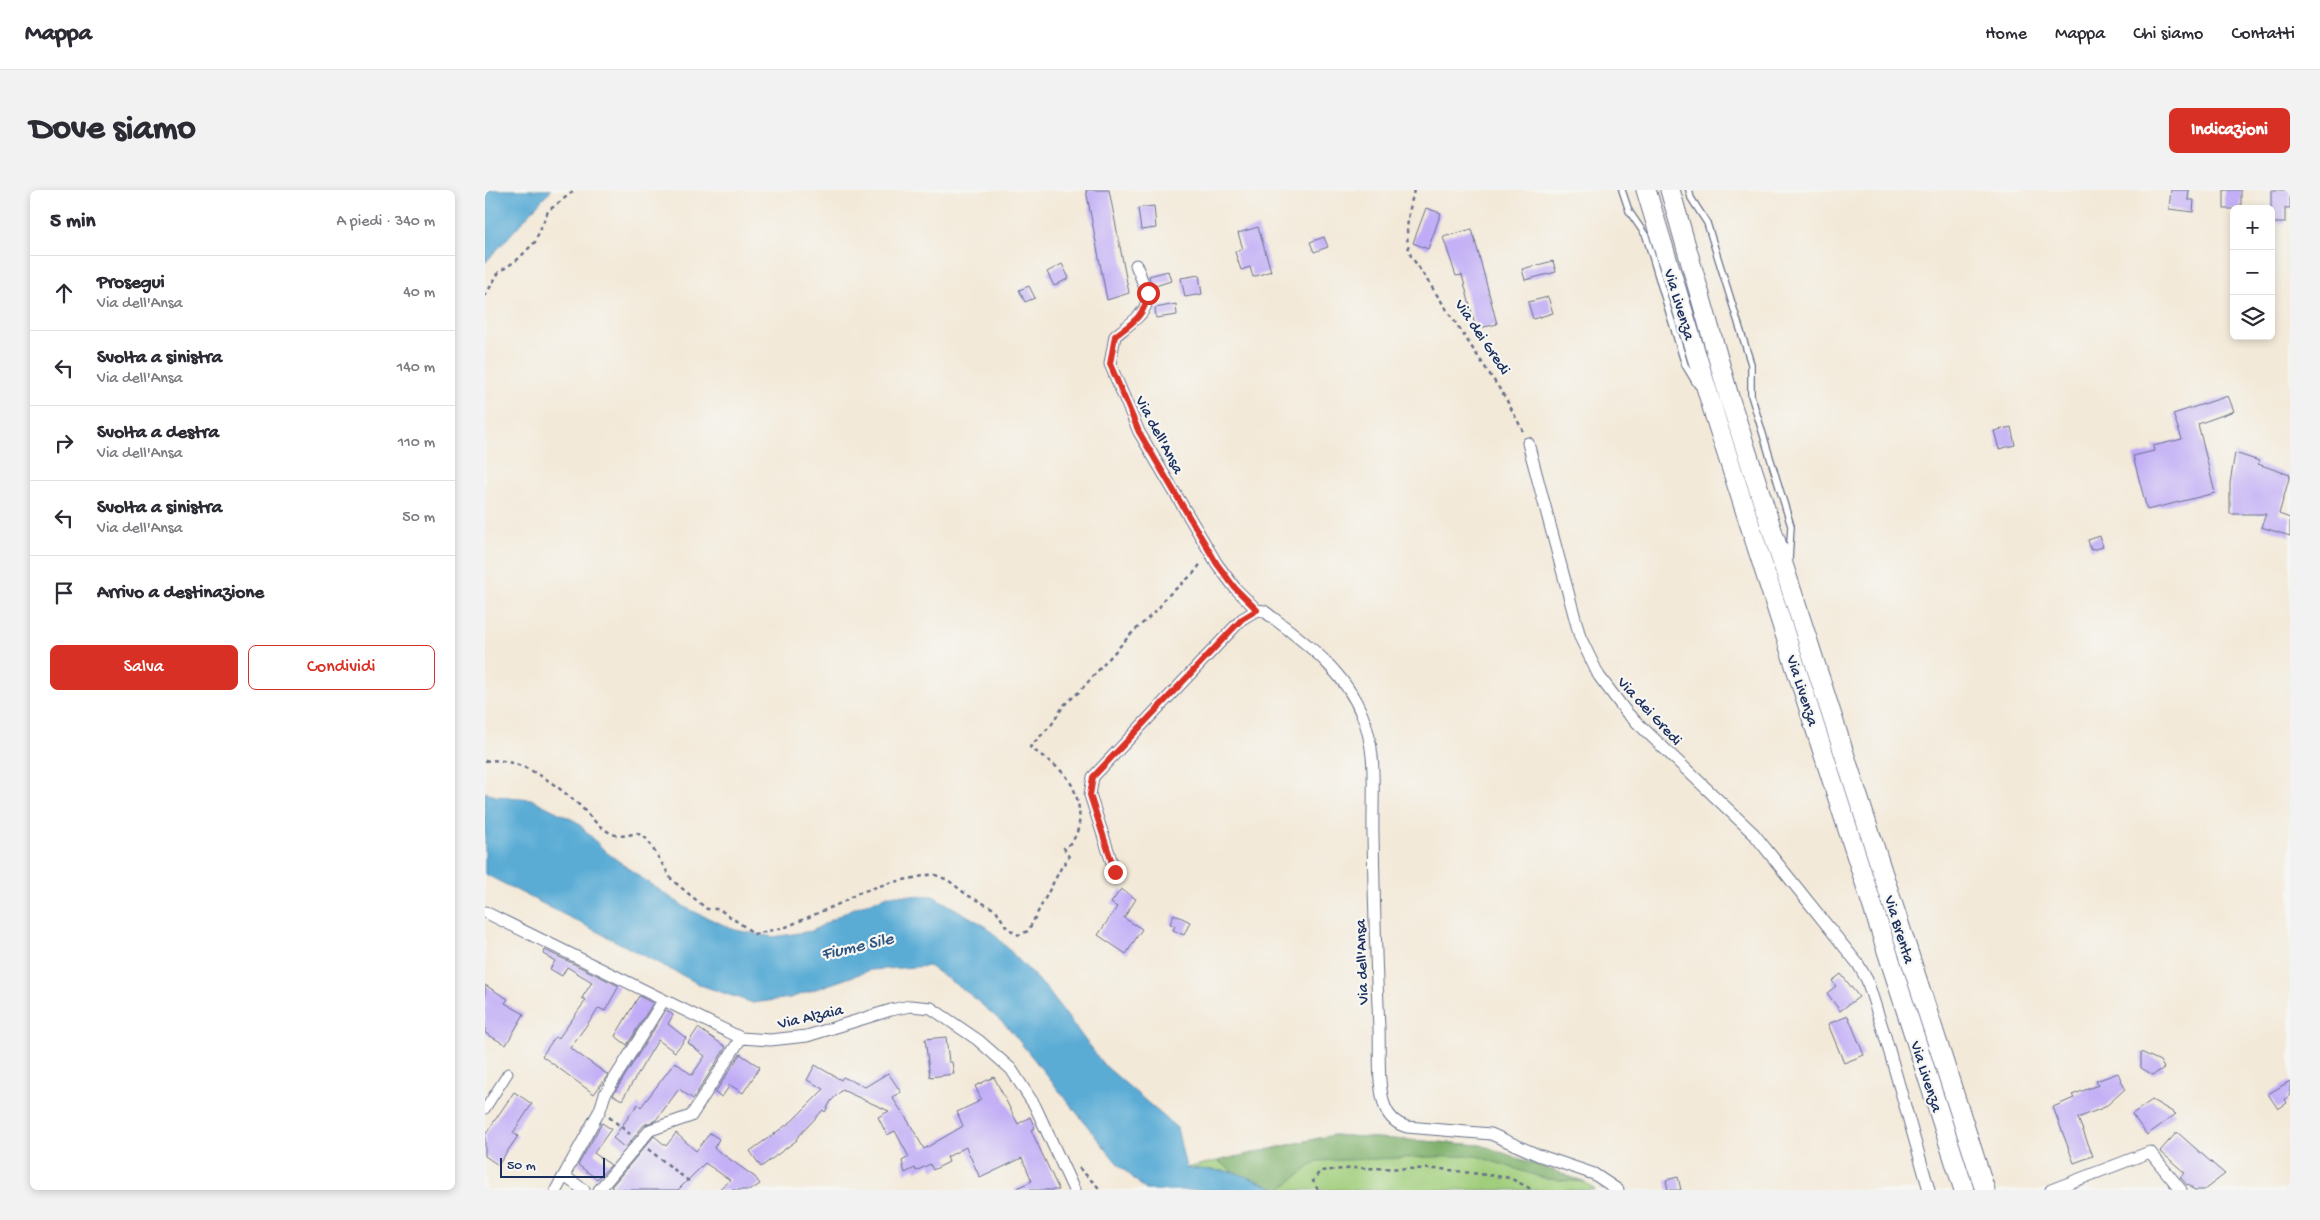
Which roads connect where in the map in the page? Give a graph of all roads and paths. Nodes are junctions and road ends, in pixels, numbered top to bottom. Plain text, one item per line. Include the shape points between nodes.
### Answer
1 (575, 190) edge
2 (1414, 190) edge
3 (1622, 190) edge
4 (1645, 190) edge
5 (1670, 190) edge
6 (1689, 190) edge
7 (1136, 266) dead end
8 (485, 296) edge
9 (1714, 411) junction
10 (1528, 443) joint
11 (1209, 552) junction
12 (1789, 578) junction
13 (1257, 610) junction
14 (485, 761) edge
15 (1881, 867) joint
16 (1115, 872) dead end
17 (485, 912) edge
18 (1920, 990) joint
19 (663, 1001) junction
20 (741, 1038) junction
21 (508, 1073) dead end
22 (485, 1109) edge
23 (564, 1176) junction
24 (556, 1190) edge
25 (584, 1190) edge
26 (599, 1190) edge
27 (1074, 1190) edge
28 (1318, 1190) edge
29 (1533, 1190) edge
30 (1618, 1190) edge
31 (1929, 1190) edge
32 (1964, 1190) edge
33 (1985, 1190) edge
34 (2051, 1190) edge
35 (2181, 1190) edge

1 - 8 path via 548,211 535,242 499,272
2 - 10 path, Via dei Gredi via 1407,226 1411,256 1505,397
3 - 9 lane via 1629,211 1646,236 1685,365
4 - 9 highway, Via Livenza
5 - 12 highway, Via Livenza via 1731,400
6 - 12 lane via 1707,224 1751,364 1751,395 1791,526
7 - 11 street, Via dell'Ansa via 1148,293 1146,306 1137,319 1115,336 1110,364 1139,432
9 - 32 highway, Via Livenza
10 - 31 street, Via dei Gredi via 1573,615 1591,663 1627,713 1754,834 1858,964 1867,980 1885,1036
11 - 13 street, Via dell'Ansa via 1225,576
11 - 14 path via 1193,574 1164,599 1079,692 1064,704 1052,724 1030,747 1071,783 1079,814 1073,840 1064,848 1069,857 1028,931 1019,935 1007,928 996,910 933,874 858,893 786,928 755,934 719,909 707,909 672,880 647,839 637,833 621,836 611,833 538,774 509,762
12 - 15 highway, Via Livenza
13 - 16 street via 1242,619 1093,777 1090,795
13 - 30 street, Via dell'Ansa via 1265,612 1328,663 1349,690 1367,726 1372,756 1381,1078 1389,1114 1397,1123 1407,1127 1491,1134 1538,1155 1594,1174
15 - 18 highway, Via Brenta
17 - 19 street, Via Alzaia
18 - 33 highway, Via Livenza
19 - 20 street, Via Alzaia
19 - 23 street via 605,1094 600,1110
20 - 26 street via 691,1116 650,1130
20 - 27 street, Via Alzaia via 770,1040 807,1036 891,1010 910,1006 931,1008 978,1040 1011,1069 1035,1106
21 - 22 street
23 - 24 street
23 - 25 street
28 - 29 path via 1313,1181 1320,1171 1356,1168 1441,1169 1510,1178
34 - 35 street via 2150,1152

